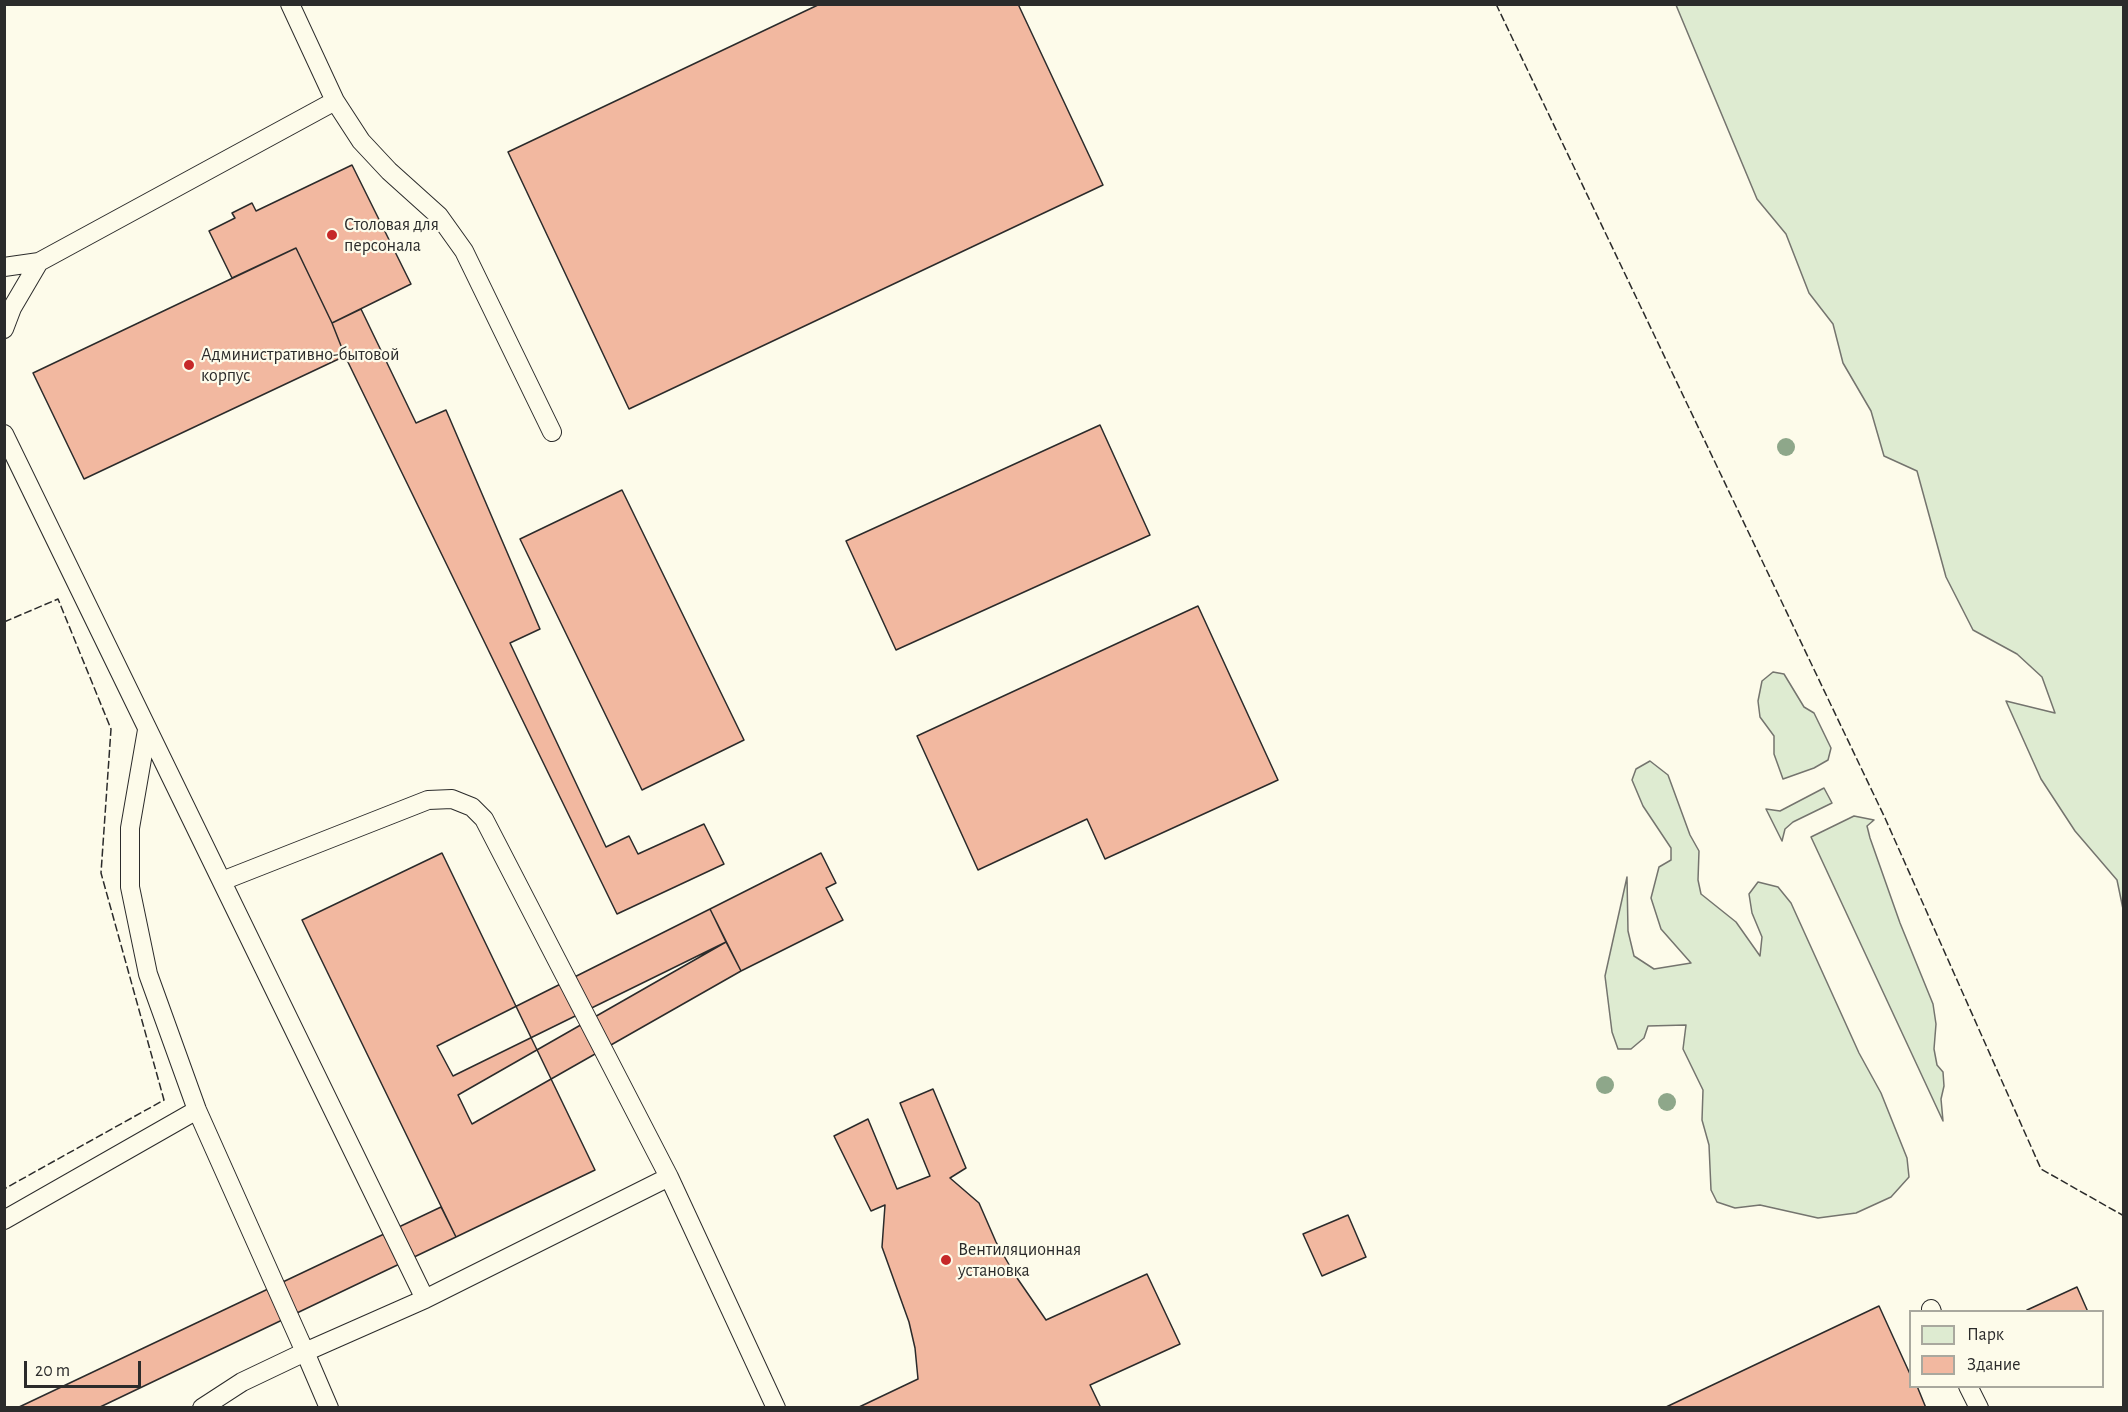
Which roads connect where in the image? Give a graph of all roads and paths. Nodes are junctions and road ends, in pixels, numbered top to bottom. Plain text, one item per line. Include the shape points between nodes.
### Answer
1 (290, 4) edge
2 (335, 101) junction
3 (39, 262) junction
4 (4, 267) edge
5 (4, 329) edge
6 (552, 432) dead end
7 (4, 434) edge
8 (147, 730) junction
9 (222, 881) junction
10 (197, 1110) junction
11 (669, 1177) junction
12 (4, 1220) edge
13 (425, 1299) junction
14 (305, 1352) junction
15 (1969, 1388) edge
16 (202, 1407) edge
17 (329, 1407) edge
18 (776, 1407) edge
19 (1978, 1407) edge

1 - 2 lane
2 - 3 lane
2 - 6 lane via 361,141 439,216 464,251
3 - 4 lane
3 - 5 lane
7 - 8 lane
8 - 9 lane
8 - 10 lane via 130,828 130,887 148,974
9 - 11 lane via 428,800 452,799 472,807 484,819
9 - 13 lane
10 - 12 lane
10 - 14 lane
11 - 13 lane
11 - 18 lane
13 - 14 lane
14 - 16 lane via 242,1382
14 - 17 lane
15 - 19 lane

